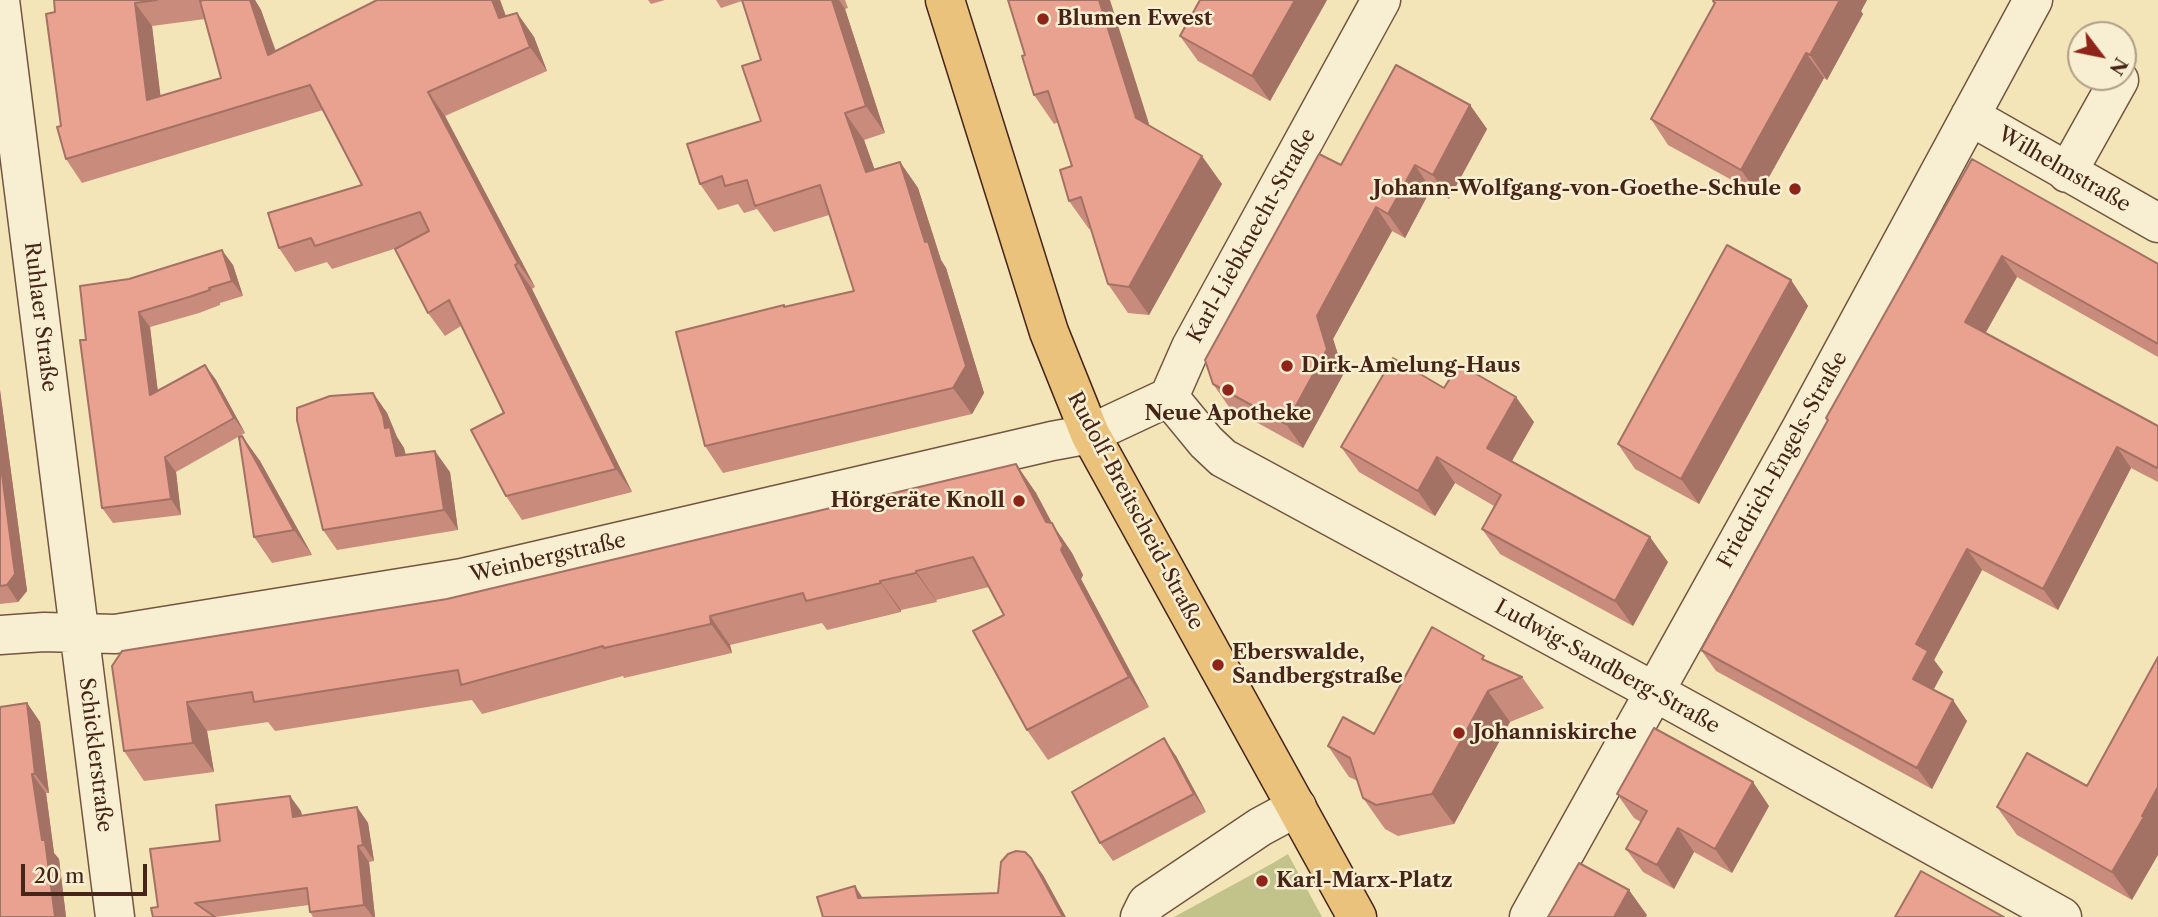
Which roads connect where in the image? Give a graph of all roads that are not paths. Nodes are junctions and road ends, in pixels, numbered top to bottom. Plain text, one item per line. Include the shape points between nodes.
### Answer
1 (0, 0) edge
2 (945, 0) edge
3 (1381, 0) edge
4 (2033, 0) edge
5 (2113, 91) edge
6 (1970, 116) junction
7 (2067, 173) junction
8 (2158, 223) edge
9 (1169, 397) junction
10 (1090, 434) junction
11 (80, 634) junction
12 (0, 635) edge
13 (1655, 692) junction
14 (1297, 807) junction
15 (115, 917) edge
16 (1140, 917) edge
17 (1357, 917) edge
18 (1529, 917) edge
19 (2062, 917) edge

1 - 11 street, Ruhlaer Straße
2 - 10 main road, Rudolf-Breitscheid-Straße via 1052,344
3 - 9 street, Karl-Liebknecht-Straße via 1191,347
4 - 6 street, Friedrich-Engels-Straße
5 - 7 street
6 - 7 street, Wilhelmstraße
6 - 13 street, Friedrich-Engels-Straße
7 - 8 street, Wilhelmstraße
9 - 10 street
9 - 13 street, Ludwig-Sandberg-Straße via 1223,458
10 - 11 street, Weinbergstraße via 462,578 115,634
10 - 14 main road, Rudolf-Breitscheid-Straße
11 - 12 street, Weinbergstraße
11 - 15 street, Schicklerstraße
13 - 18 street, Friedrich-Engels-Straße
13 - 19 street, Ludwig-Sandberg-Straße
14 - 16 street via 1147,903
14 - 17 main road, Rudolf-Breitscheid-Straße

